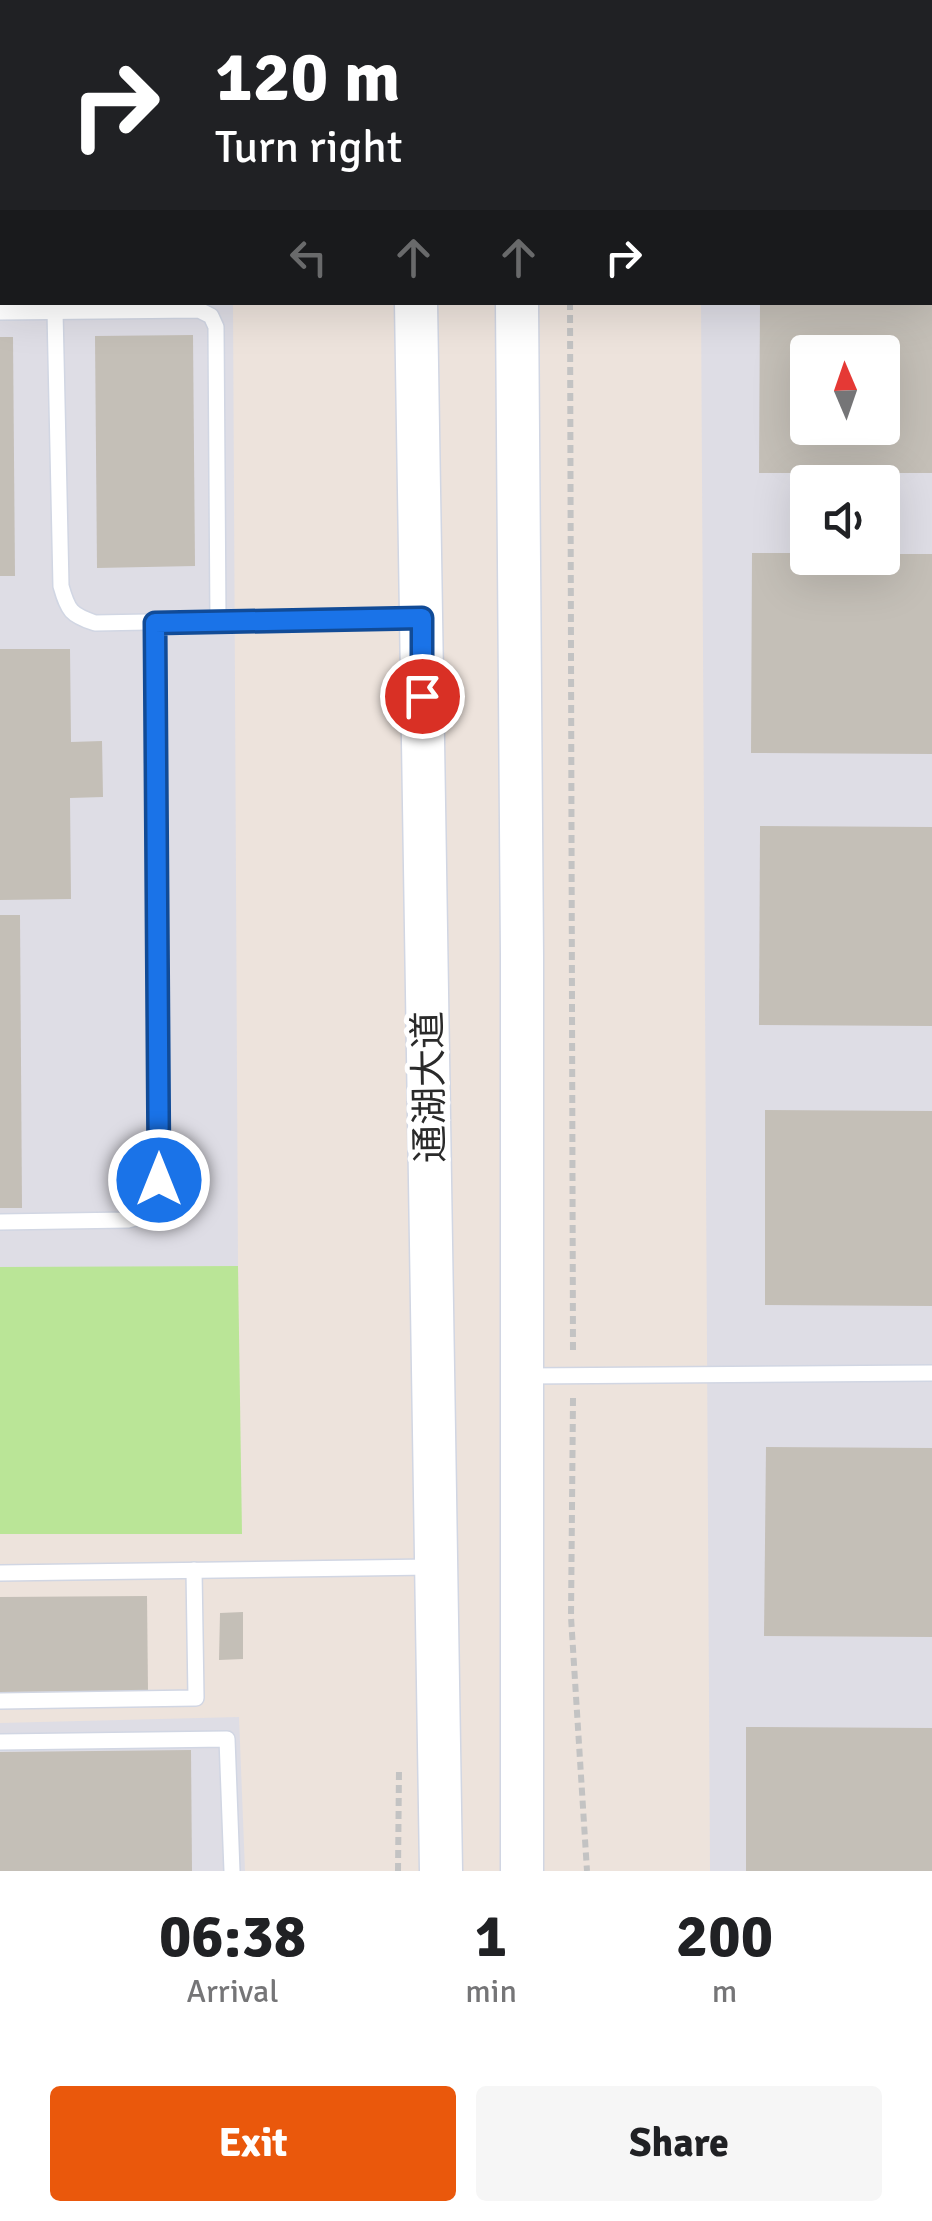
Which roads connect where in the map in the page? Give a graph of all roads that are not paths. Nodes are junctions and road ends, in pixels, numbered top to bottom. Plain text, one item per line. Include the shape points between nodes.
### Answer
1 (416, 305) edge
2 (517, 305) edge
3 (0, 312) edge
4 (55, 312) junction
5 (422, 618) junction
6 (218, 622) junction
7 (155, 623) junction
8 (0, 1222) edge
9 (932, 1373) edge
10 (522, 1376) junction
11 (436, 1567) junction
12 (194, 1570) junction
13 (0, 1572) edge
14 (0, 1701) edge
15 (0, 1742) edge
16 (232, 1871) edge
17 (440, 1871) edge
18 (522, 1871) edge

1 - 5 main road, 通湖大道
2 - 10 main road
3 - 4 lane
4 - 6 lane via 199,310 211,316
4 - 7 lane via 66,605 95,624
5 - 6 lane
5 - 11 main road, 通湖大道
6 - 7 lane
7 - 8 lane via 158,1198 147,1214 128,1220
9 - 10 lane
10 - 18 main road
11 - 12 lane
11 - 17 main road, 通湖大道
12 - 13 lane
12 - 14 lane via 196,1698
15 - 16 lane via 227,1738

